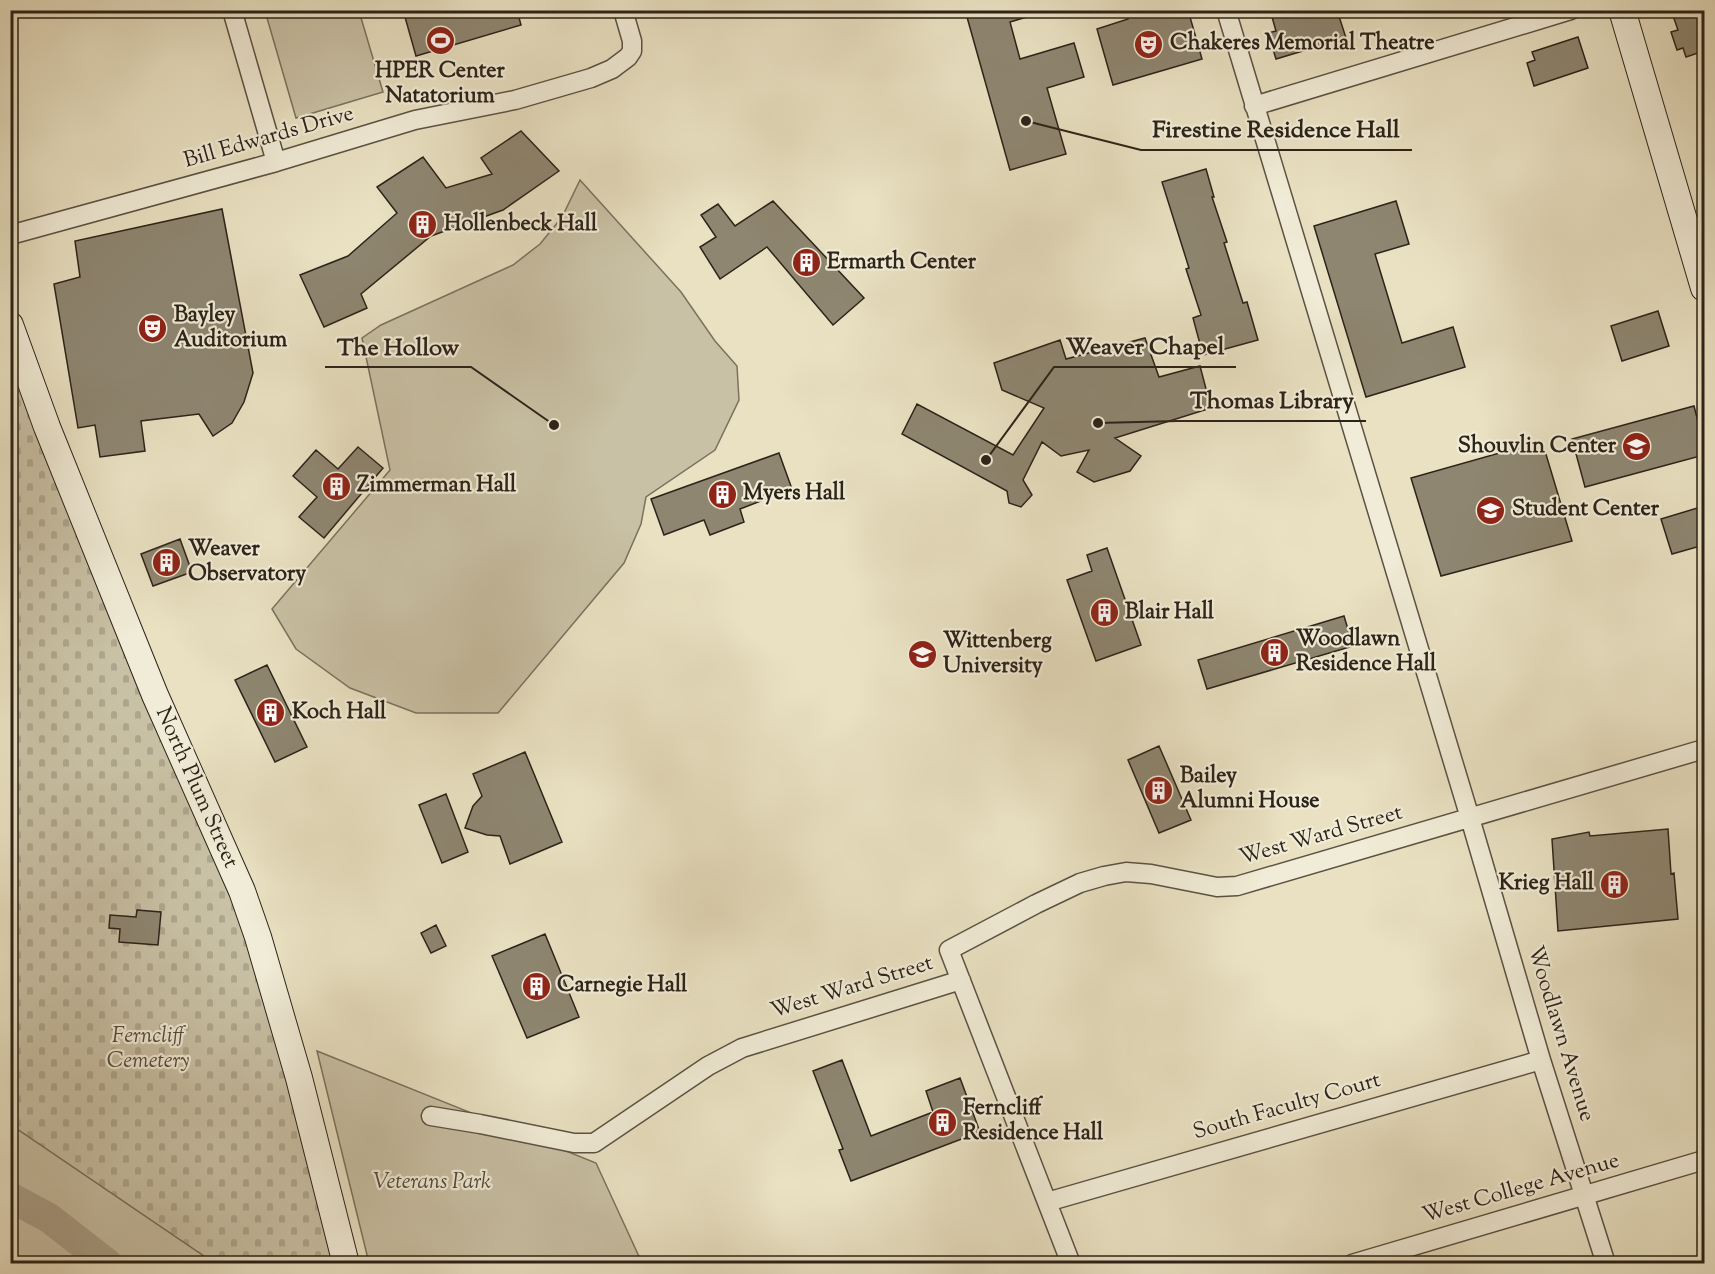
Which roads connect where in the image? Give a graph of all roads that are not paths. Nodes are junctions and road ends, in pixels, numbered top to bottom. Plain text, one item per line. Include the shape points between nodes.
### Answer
1 (232, 10) edge
2 (623, 10) edge
3 (1226, 10) edge
4 (1571, 10) edge
5 (1622, 10) edge
6 (1254, 105) junction
7 (276, 162) junction
8 (10, 235) edge
9 (1704, 288) edge
10 (10, 325) edge
11 (1704, 750) edge
12 (1470, 818) junction
13 (961, 980) junction
14 (1541, 1060) junction
15 (431, 1116) dead end
16 (1704, 1160) edge
17 (1584, 1195) junction
18 (1047, 1202) junction
19 (1388, 1258) edge
20 (346, 1263) edge
21 (1071, 1263) edge
22 (1352, 1263) edge
23 (1606, 1263) edge

1 - 7 street
2 - 7 street, Bill Edwards Drive via 632,51 612,69 515,99 415,120
3 - 6 street
4 - 6 street
5 - 9 main road
6 - 12 street, Woodlawn Avenue
7 - 8 street, Bill Edwards Drive
10 - 20 main road, North Plum Street via 155,695 242,891 299,1078
11 - 12 street, West Ward Street
12 - 13 street, West Ward Street via 1237,886 1217,887 1126,873 1080,883 949,950
12 - 14 street, Woodlawn Avenue
13 - 15 street, West Ward Street via 741,1048 594,1143 574,1143
13 - 18 street
14 - 17 street, Woodlawn Avenue
14 - 18 street, South Faculty Court
16 - 17 street, West College Avenue
17 - 19 street, West College Avenue
17 - 23 street, Woodlawn Avenue
18 - 21 street
19 - 22 street, West College Avenue

